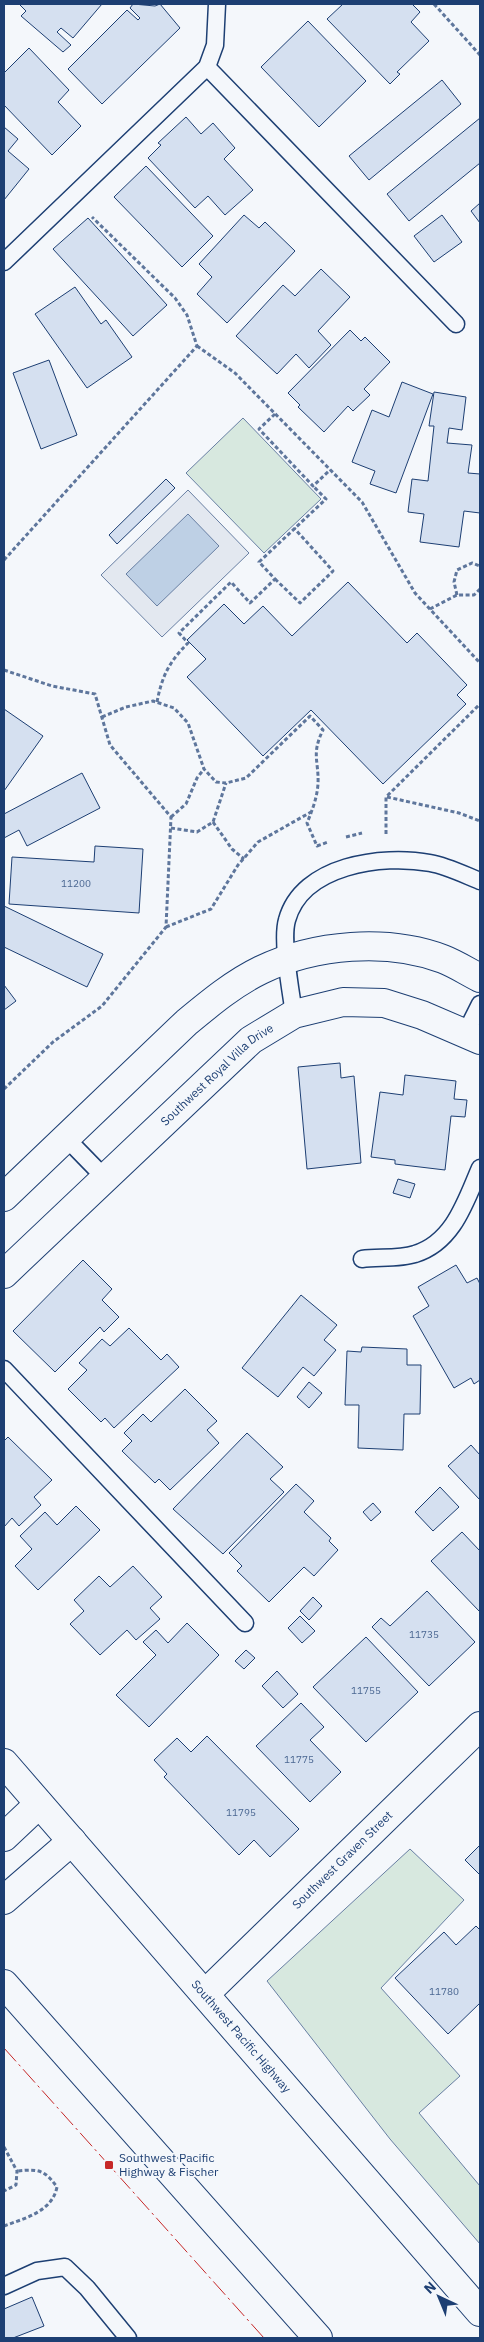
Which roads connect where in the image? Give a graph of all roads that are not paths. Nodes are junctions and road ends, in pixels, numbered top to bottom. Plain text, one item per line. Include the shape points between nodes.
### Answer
1 (217, 4) edge
2 (207, 67) junction
3 (4, 262) edge
4 (456, 324) dead end
5 (480, 881) edge
6 (287, 961) junction
7 (480, 978) edge
8 (480, 1004) edge
9 (294, 1014) junction
10 (473, 1037) edge
11 (66, 1138) junction
12 (480, 1168) edge
13 (105, 1178) junction
14 (4, 1197) edge
15 (362, 1259) dead end
16 (4, 1274) edge
17 (4, 1369) edge
18 (245, 1623) dead end
19 (480, 1726) edge
20 (4, 1763) edge
21 (39, 1804) junction
22 (4, 1836) edge
23 (72, 1841) junction
24 (4, 1900) edge
25 (4, 1984) edge
26 (205, 1994) junction
27 (4, 2286) edge
28 (480, 2312) edge
29 (128, 2338) edge
30 (318, 2338) edge

1 - 2 lane via 215,45
2 - 3 lane
2 - 4 lane
5 - 6 lane via 431,863 386,860 350,866 316,880 294,901 286,921
6 - 7 main road via 305,954 356,947 400,948 443,959
6 - 9 lane
6 - 11 main road via 261,970 219,996 187,1022
8 - 10 lane
9 - 10 main road, Southwest Royal Villa Drive via 343,1002 384,1003 422,1014
9 - 13 main road, Southwest Royal Villa Drive via 251,1040
11 - 13 lane
11 - 14 main road
12 - 15 lane via 457,1221 439,1240 416,1254
13 - 16 main road, Southwest Royal Villa Drive
17 - 18 lane
19 - 26 main road, Southwest Graven Street
20 - 21 main road, Southwest Pacific Highway
21 - 22 main road
21 - 23 main road, Southwest Pacific Highway
23 - 24 main road
23 - 26 main road, Southwest Pacific Highway
25 - 30 main road
26 - 28 main road, Southwest Pacific Highway
27 - 29 lane via 38,2271 65,2267

